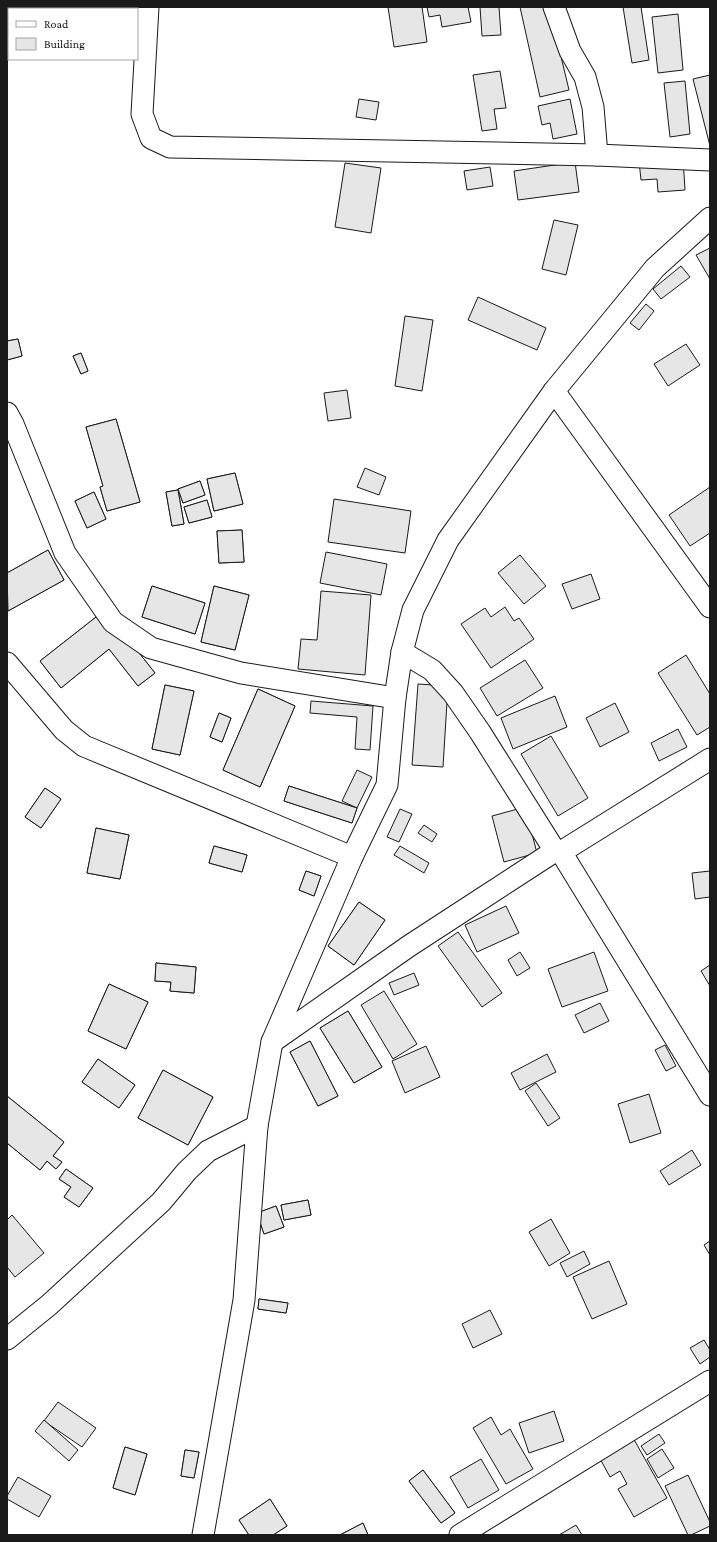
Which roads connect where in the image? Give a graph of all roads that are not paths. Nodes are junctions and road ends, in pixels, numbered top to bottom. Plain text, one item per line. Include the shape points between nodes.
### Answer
1 (148, 7) edge
2 (554, 7) edge
3 (597, 156) junction
4 (710, 160) edge
5 (710, 218) edge
6 (554, 391) junction
7 (7, 413) edge
8 (710, 607) edge
9 (402, 652) junction
10 (7, 663) edge
11 (395, 698) junction
12 (710, 759) edge
13 (558, 852) junction
14 (352, 857) junction
15 (272, 1042) junction
16 (710, 1095) edge
17 (257, 1126) junction
18 (7, 1339) edge
19 (710, 1381) edge
20 (203, 1535) edge
21 (460, 1535) edge

1 - 3 street via 142,114 151,138 170,147
2 - 3 street via 570,51 585,77 593,107
3 - 4 street
5 - 6 street via 655,268
6 - 8 street
6 - 9 street via 448,540 413,610
7 - 11 street via 65,553 113,622 151,648 240,673
9 - 11 street
9 - 13 street via 432,670 453,693
10 - 14 street via 64,730 84,746
11 - 14 street via 387,785
12 - 13 street
13 - 15 street via 409,946
13 - 16 street
14 - 15 street
15 - 17 street
17 - 18 street via 208,1150 161,1202 49,1305
17 - 20 street via 244,1300
19 - 21 street

